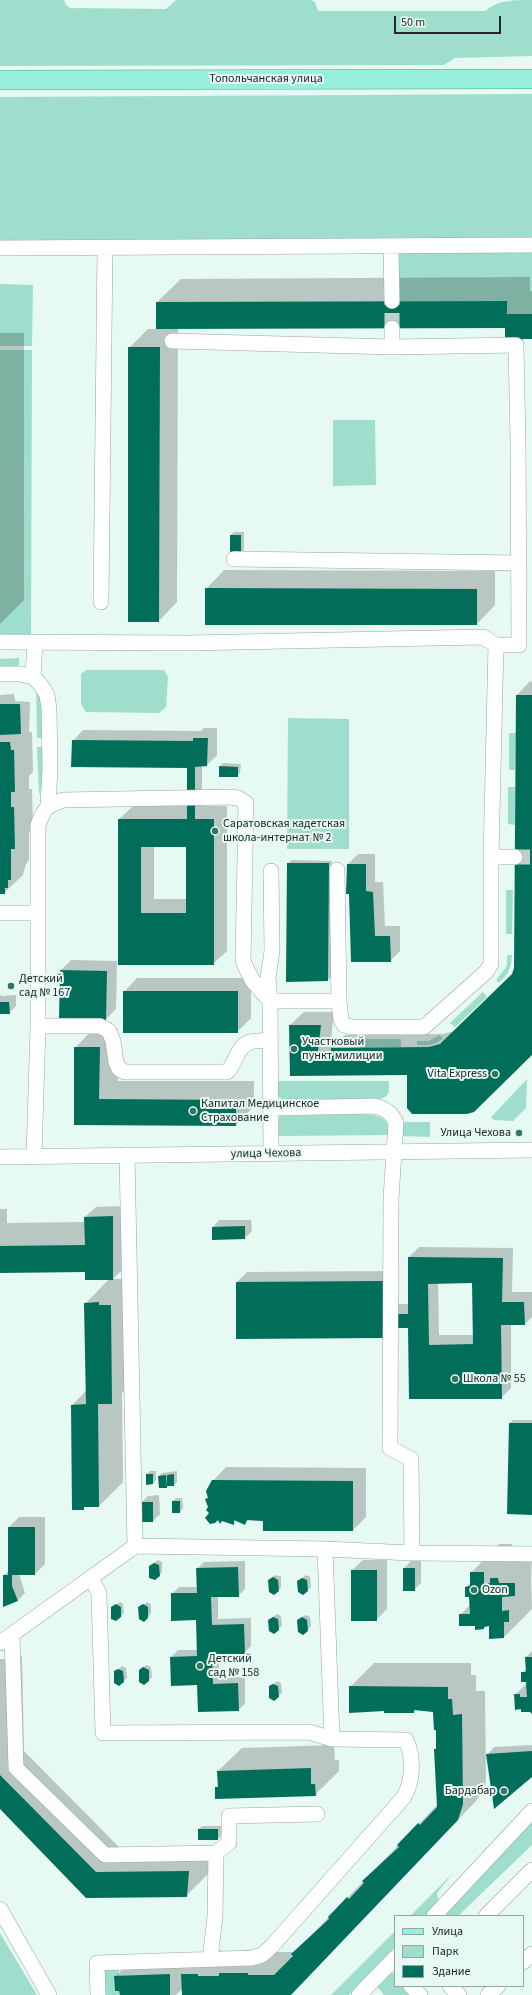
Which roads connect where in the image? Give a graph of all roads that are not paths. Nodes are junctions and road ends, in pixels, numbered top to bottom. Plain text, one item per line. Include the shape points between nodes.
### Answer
1 (532, 79) edge
2 (0, 80) edge
3 (532, 244) edge
4 (391, 246) junction
5 (0, 248) edge
6 (105, 248) junction
7 (392, 301) tunnel mouth
8 (392, 328) tunnel mouth
9 (172, 341) dead end
10 (392, 347) junction
11 (525, 442) edge
12 (234, 559) dead end
13 (519, 563) junction
14 (101, 602) dead end
15 (0, 642) edge
16 (35, 642) junction
17 (496, 645) junction
18 (526, 645) edge
19 (0, 674) edge
20 (33, 677) junction
21 (48, 805) junction
22 (491, 857) junction
23 (515, 857) tunnel mouth
24 (337, 870) dead end
25 (271, 871) dead end
26 (0, 913) edge
27 (38, 913) junction
28 (270, 1000) junction
29 (339, 1001) junction
30 (38, 1026) junction
31 (270, 1040) junction
32 (271, 1108) junction
33 (532, 1150) edge
34 (394, 1152) junction
35 (271, 1154) junction
36 (127, 1155) junction
37 (34, 1156) junction
38 (0, 1157) edge
39 (135, 1546) junction
40 (325, 1549) junction
41 (412, 1553) junction
42 (532, 1554) edge
43 (91, 1578) junction
44 (6, 1639) edge
45 (332, 1739) junction
46 (532, 1811) edge
47 (317, 1814) dead end
48 (216, 1853) junction
49 (532, 1870) edge
50 (0, 1909) edge
51 (435, 1915) edge
52 (487, 1915) edge
53 (532, 1954) edge
54 (210, 1960) junction
55 (524, 1961) edge
56 (393, 1964) edge
57 (412, 1987) edge
58 (451, 1987) edge
59 (497, 1987) edge
60 (49, 1995) edge
61 (98, 1995) edge
62 (359, 1995) edge
63 (420, 1995) edge
64 (459, 1995) edge
65 (488, 1995) edge

1 - 2 main road, Топольчанская улица
3 - 4 street
4 - 6 street
4 - 7 street
5 - 6 street
6 - 14 street
8 - 10 street
9 - 10 street
10 - 11 street via 516,345
11 - 13 street
12 - 13 street
13 - 18 street
15 - 16 street
16 - 17 street via 188,643 482,637
16 - 20 street
17 - 18 street
17 - 22 street
19 - 20 street
20 - 21 street via 47,695 49,709
21 - 27 street via 38,825
21 - 28 street via 63,800 231,797 246,803 243,961 252,980
22 - 23 street
22 - 29 street via 491,964 486,972 424,1027 344,1025
24 - 29 street
25 - 28 street via 272,951 268,978
26 - 27 street
27 - 30 street
28 - 29 street
28 - 31 street
30 - 31 street via 100,1026 109,1031 116,1062 119,1069 125,1072 227,1072 233,1067 242,1047 249,1042
30 - 37 street
31 - 32 street
32 - 34 street via 384,1108 393,1115 396,1123
32 - 35 street
33 - 34 street, улица Чехова
34 - 35 street, улица Чехова
34 - 41 street via 391,1198 390,1448 411,1459
35 - 36 street, улица Чехова
36 - 37 street, улица Чехова
36 - 39 street
37 - 38 street, улица Чехова
39 - 40 street
39 - 43 street
40 - 41 street
40 - 45 street
41 - 42 street
43 - 44 street
43 - 45 street via 99,1593 103,1733 309,1732
44 - 48 street via 16,1768 105,1855
45 - 54 street via 406,1740 410,1747 409,1788 404,1797 262,1955 252,1958
46 - 51 street
47 - 48 street via 229,1816 229,1843
48 - 54 street via 215,1917
49 - 52 street
50 - 60 street
53 - 55 street
54 - 61 street via 97,1963
56 - 62 street
57 - 63 street
58 - 64 street
59 - 65 street

